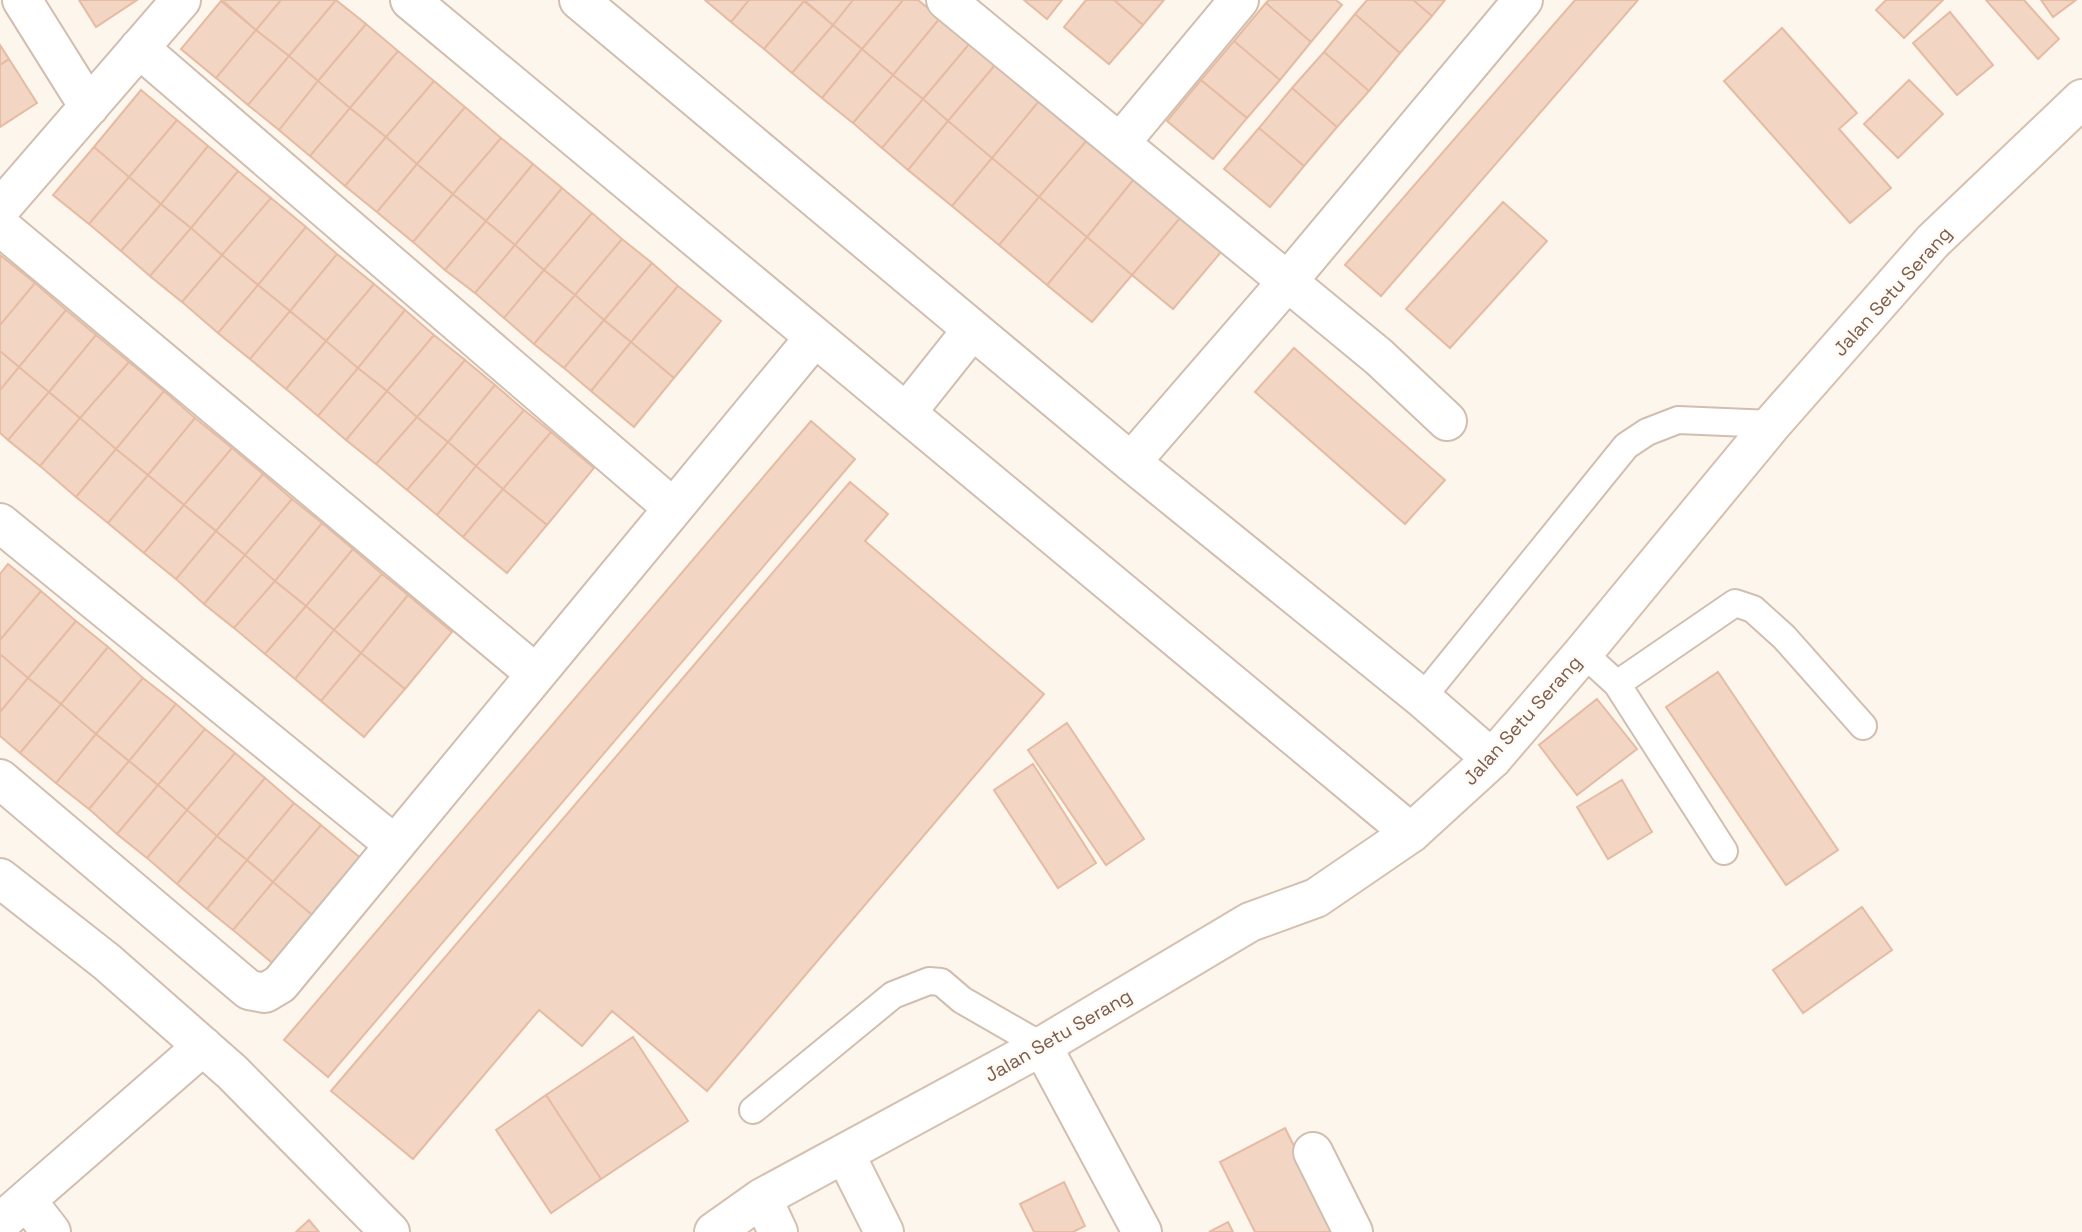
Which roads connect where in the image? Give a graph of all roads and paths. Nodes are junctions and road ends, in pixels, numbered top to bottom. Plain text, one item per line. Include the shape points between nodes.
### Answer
1 (22, 0) edge
2 (181, 0) edge
3 (410, 0) edge
4 (579, 0) edge
5 (946, 0) edge
6 (1239, 0) edge
7 (1523, 0) edge
8 (139, 48) junction
9 (2082, 99) edge
10 (89, 107) junction
11 (1120, 143) junction
12 (0, 209) edge
13 (0, 226) edge
14 (1287, 282) junction
15 (972, 330) junction
16 (815, 337) junction
17 (906, 413) junction
18 (1447, 421) dead end
19 (1772, 424) junction
20 (1131, 462) junction
21 (673, 508) junction
22 (0, 523) edge
23 (1583, 653) junction
24 (536, 674) junction
25 (1617, 684) junction
26 (1422, 698) junction
27 (1863, 726) dead end
28 (1492, 759) junction
29 (0, 779) edge
30 (1411, 833) junction
31 (395, 845) junction
32 (1724, 851) dead end
33 (0, 878) edge
34 (203, 1046) junction
35 (1042, 1046) junction
36 (753, 1110) dead end
37 (1313, 1152) dead end
38 (845, 1154) junction
39 (762, 1198) junction
40 (13, 1212) edge
41 (51, 1232) edge
42 (390, 1232) edge
43 (714, 1232) edge
44 (778, 1232) edge
45 (884, 1232) edge
46 (1142, 1232) edge
47 (1353, 1232) edge

1 - 10 street
2 - 8 street
3 - 16 street
4 - 15 street
5 - 11 street
6 - 11 street
7 - 14 street
8 - 10 street
8 - 21 street
9 - 19 street, Jalan Setu Serang via 1933,242
10 - 12 street
11 - 14 street
13 - 24 street
14 - 18 street via 1379,357
14 - 20 street
15 - 17 street
15 - 20 street
16 - 17 street
16 - 21 street
17 - 30 street
19 - 23 street, Jalan Setu Serang
19 - 26 lane via 1678,420 1626,446
20 - 26 street
21 - 24 street
22 - 31 street
23 - 25 lane
23 - 28 street, Jalan Setu Serang
24 - 31 street
25 - 27 lane via 1735,603 1753,608 1784,637
25 - 32 lane
26 - 28 street
28 - 30 street, Jalan Setu Serang
29 - 31 street via 249,990 265,993 280,985
30 - 35 street, Jalan Setu Serang via 1316,898 1250,922
33 - 34 street via 107,962
34 - 40 street
34 - 42 street
35 - 36 lane via 962,1000 941,982 929,981 893,995
35 - 38 street, Jalan Setu Serang
35 - 46 street
37 - 47 street
38 - 39 street, Jalan Setu Serang
38 - 45 street
39 - 43 street, Jalan Setu Serang
39 - 44 street
40 - 41 street

